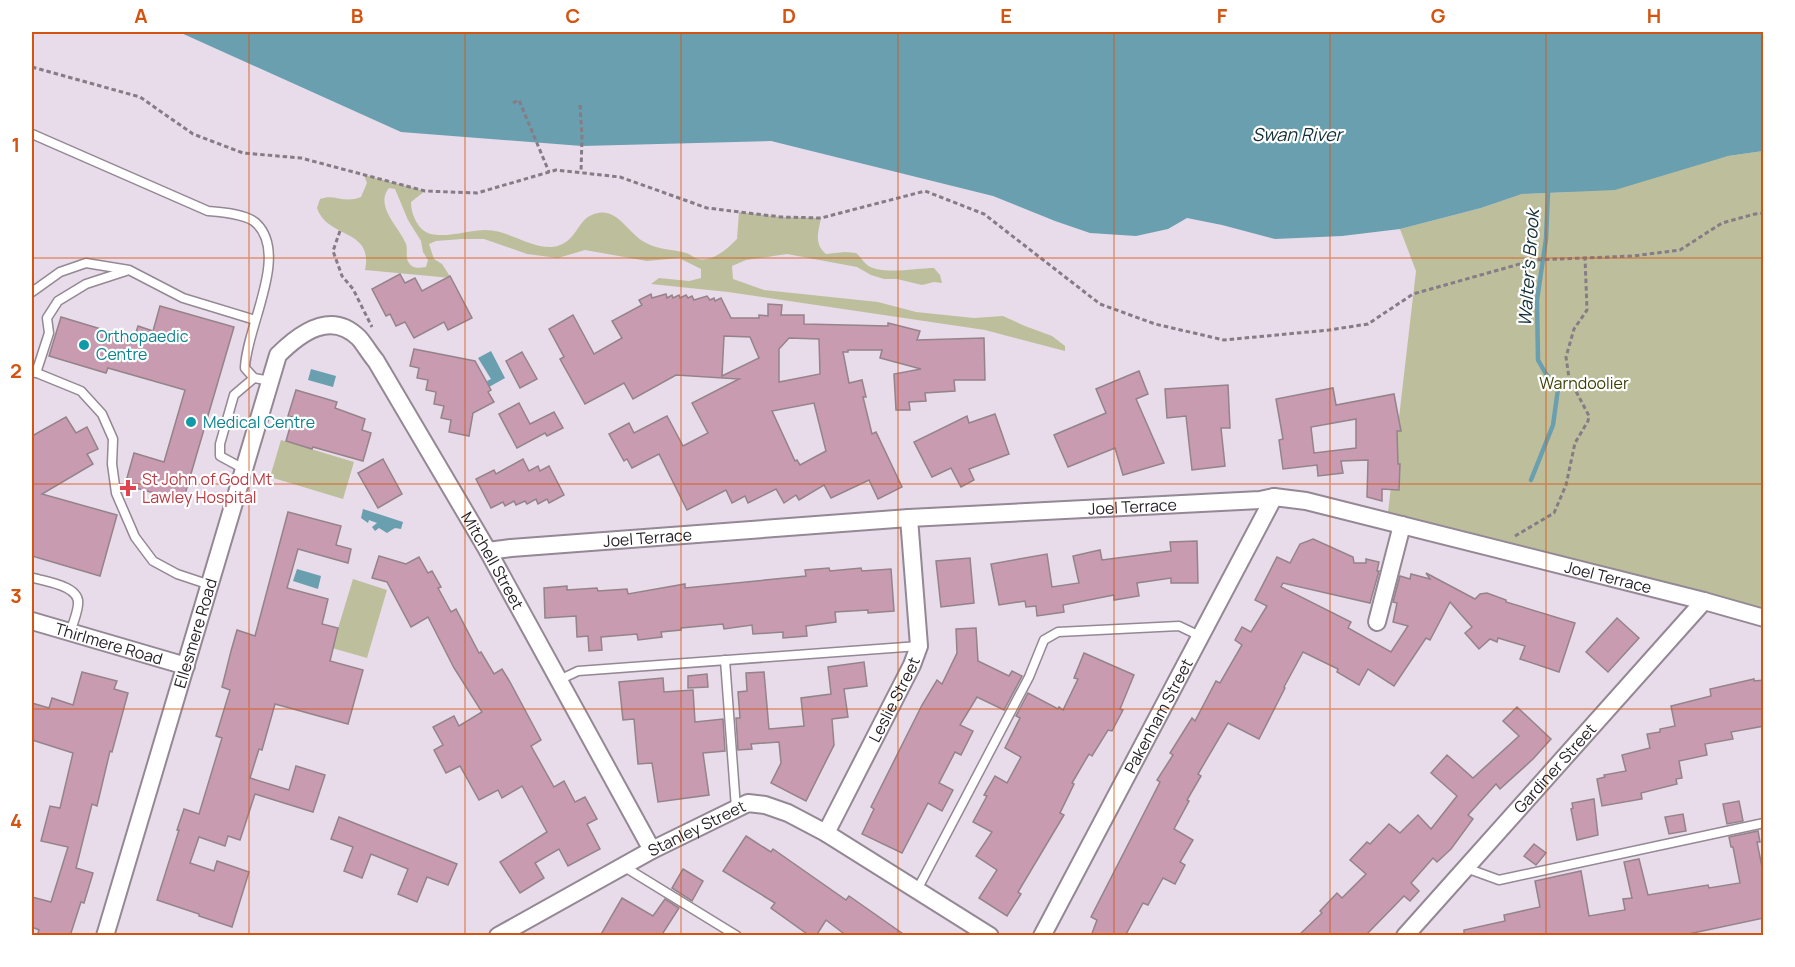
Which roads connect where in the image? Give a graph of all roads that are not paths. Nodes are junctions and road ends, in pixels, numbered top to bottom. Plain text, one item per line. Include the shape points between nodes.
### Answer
1 (32, 134) edge
2 (129, 270) junction
3 (32, 292) edge
4 (255, 320) junction
5 (296, 338) joint
6 (34, 372) edge
7 (262, 380) junction
8 (244, 469) junction
9 (1274, 496) junction
10 (909, 518) junction
11 (1402, 525) junction
12 (488, 551) junction
13 (34, 578) dead end
14 (210, 585) junction
15 (1704, 601) junction
16 (1764, 618) edge
17 (32, 621) edge
18 (1377, 622) dead end
19 (70, 632) junction
20 (1200, 636) junction
21 (919, 646) junction
22 (725, 660) junction
23 (186, 666) junction
24 (557, 681) junction
25 (736, 808) junction
26 (1764, 823) edge
27 (826, 833) junction
28 (652, 850) junction
29 (623, 866) junction
30 (1465, 868) junction
31 (917, 890) junction
32 (105, 936) edge
33 (498, 936) edge
34 (737, 936) edge
35 (990, 936) edge
36 (1042, 936) edge
37 (1406, 936) edge

1 - 4 lane via 208,211 233,213 257,223 269,245 269,273
2 - 3 lane via 86,263 60,272
2 - 4 lane via 183,298
2 - 6 lane via 86,284 58,301 47,318 49,333
4 - 7 lane via 245,353 245,368
5 - 7 street, Ellesmere Road via 278,355
5 - 12 street, Mitchell Street via 316,327 338,326 358,337
6 - 14 lane via 81,391 102,414 113,439 116,493 135,537 153,561
7 - 8 street, Ellesmere Road
7 - 8 lane via 234,395 219,444 220,456
8 - 14 street, Ellesmere Road
9 - 10 street, Joel Terrace via 1260,500
9 - 11 street, Joel Terrace
9 - 20 street, Pakenham Street
10 - 12 street, Joel Terrace
10 - 21 street, Leslie Street
11 - 15 street, Joel Terrace
11 - 18 street
12 - 24 street, Mitchell Street
13 - 19 lane via 73,590 79,603
14 - 23 street, Ellesmere Road
15 - 16 street, Joel Terrace
15 - 30 street, Gardiner Street
17 - 19 street, Thirlmere Road
19 - 23 street, Thirlmere Road
20 - 31 lane via 1179,627 1058,632 1044,640 1029,677
20 - 36 street, Pakenham Street
21 - 22 lane
21 - 27 street, Leslie Street
22 - 24 lane via 578,671
22 - 25 lane
23 - 32 street, Ellesmere Road
24 - 28 street, Mitchell Street
25 - 27 street, Stanley Street via 747,803 765,805
25 - 28 street, Stanley Street
26 - 30 lane via 1499,880
27 - 31 street, Stanley Street
28 - 29 street, Stanley Street
29 - 33 street, Stanley Street
29 - 34 lane
30 - 37 street, Gardiner Street
31 - 35 street, Stanley Street

